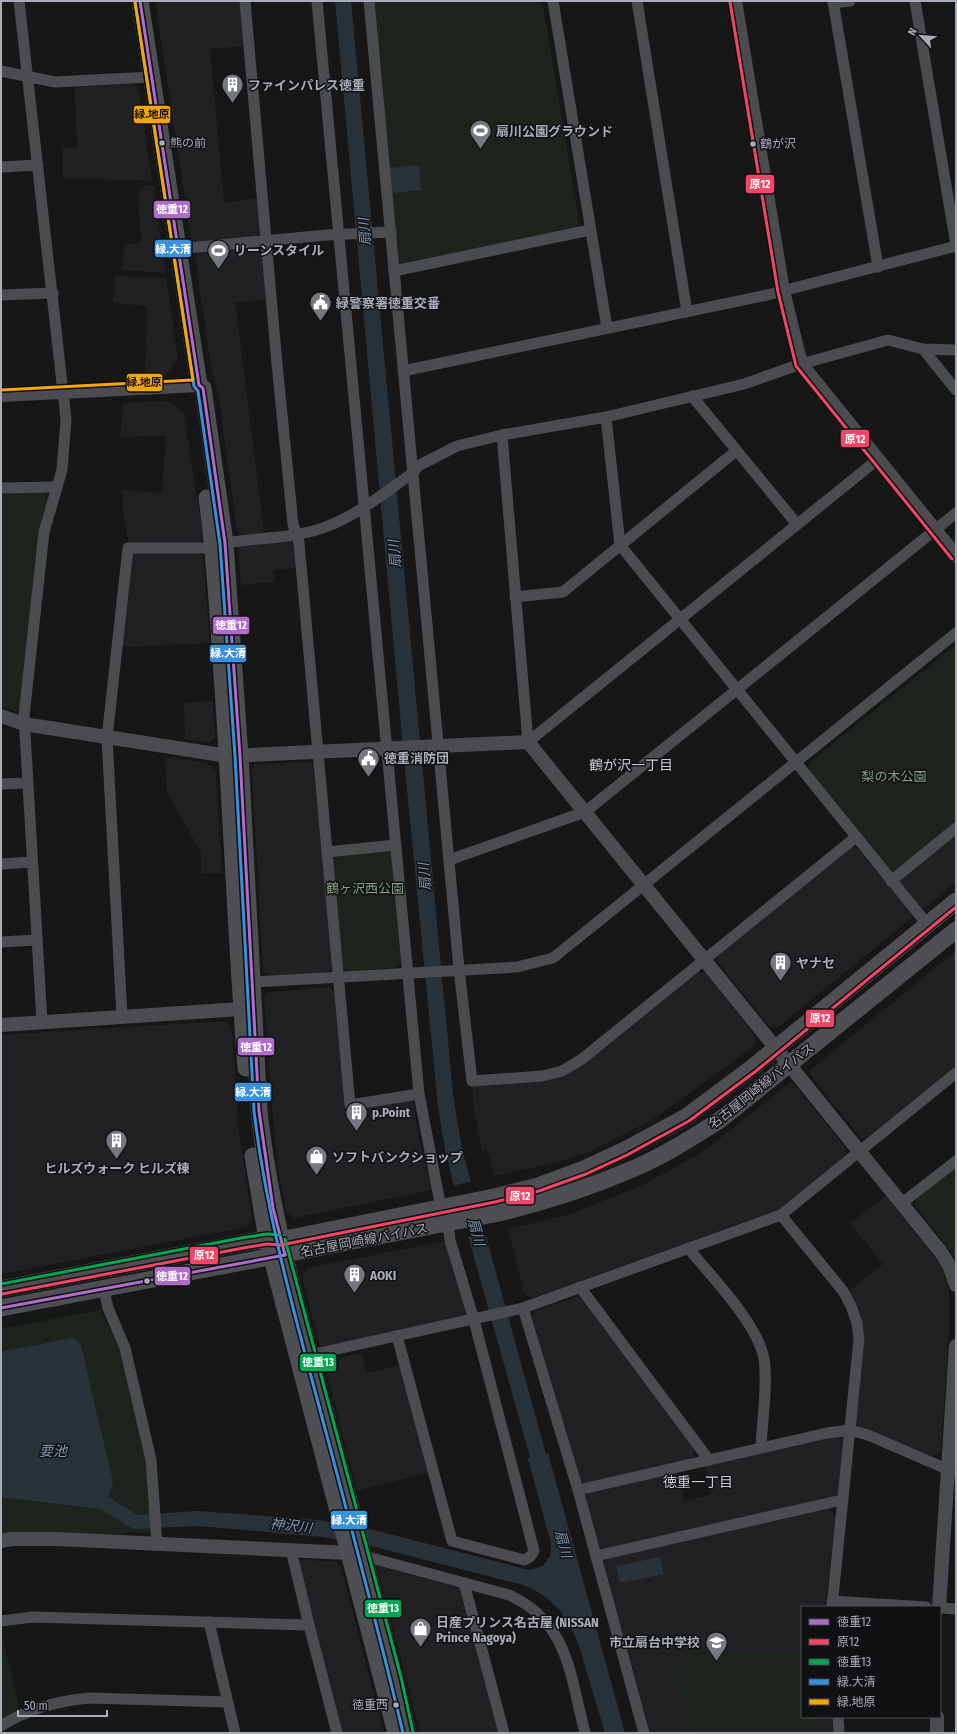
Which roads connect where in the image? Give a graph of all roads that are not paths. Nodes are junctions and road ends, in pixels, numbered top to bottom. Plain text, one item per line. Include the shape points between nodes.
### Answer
1 (20, 1) edge
2 (140, 1) edge
3 (246, 1) edge
4 (317, 1) edge
5 (369, 1) edge
6 (553, 1) edge
7 (637, 1) edge
8 (735, 1) edge
9 (850, 1) edge
10 (915, 1) edge
11 (833, 2) edge
12 (1, 71) edge
13 (29, 77) junction
14 (150, 77) junction
15 (38, 166) junction
16 (1, 168) edge
17 (590, 230) junction
18 (391, 232) junction
19 (340, 234) junction
20 (266, 241) junction
21 (956, 246) edge
22 (177, 249) junction
23 (878, 267) junction
24 (394, 271) junction
25 (783, 291) junction
26 (53, 293) junction
27 (1, 295) edge
28 (688, 312) junction
29 (607, 328) junction
30 (923, 349) junction
31 (956, 350) edge
32 (801, 364) junction
33 (403, 371) junction
34 (199, 385) junction
35 (956, 390) edge
36 (64, 392) junction
37 (1, 395) edge
38 (692, 396) junction
39 (606, 418) junction
40 (502, 435) junction
41 (736, 451) junction
42 (877, 460) junction
43 (414, 472) junction
44 (57, 487) junction
45 (1, 488) edge
46 (364, 506) junction
47 (956, 513) edge
48 (796, 523) junction
49 (935, 530) junction
50 (296, 535) junction
51 (219, 544) junction
52 (620, 545) junction
53 (956, 556) edge
54 (515, 597) junction
55 (680, 620) junction
56 (956, 633) edge
57 (738, 690) junction
58 (1, 716) edge
59 (24, 724) junction
60 (106, 738) junction
61 (528, 742) junction
62 (438, 746) junction
63 (394, 748) junction
64 (317, 752) junction
65 (234, 756) junction
66 (795, 762) junction
67 (27, 783) junction
68 (1, 784) edge
69 (585, 812) junction
70 (956, 828) edge
71 (856, 837) junction
72 (396, 845) junction
73 (327, 852) junction
74 (448, 860) junction
75 (32, 862) junction
76 (1, 864) edge
77 (892, 881) junction
78 (645, 885) junction
79 (956, 901) edge
80 (927, 924) junction
81 (956, 930) edge
82 (36, 940) junction
83 (1, 942) edge
84 (704, 960) junction
85 (458, 970) junction
86 (407, 973) junction
87 (338, 977) junction
88 (252, 982) junction
89 (241, 1009) junction
90 (122, 1017) junction
91 (42, 1022) junction
92 (1, 1025) edge
93 (776, 1049) junction
94 (789, 1065) junction
95 (956, 1073) edge
96 (419, 1094) junction
97 (859, 1151) junction
98 (956, 1160) edge
99 (902, 1203) junction
100 (444, 1208) junction
101 (781, 1215) junction
102 (450, 1224) junction
103 (276, 1248) junction
104 (688, 1248) junction
105 (956, 1284) edge
106 (580, 1287) junction
107 (1, 1289) edge
108 (104, 1290) junction
109 (1, 1308) edge
110 (523, 1308) junction
111 (474, 1320) junction
112 (397, 1336) junction
113 (956, 1346) edge
114 (310, 1355) junction
115 (850, 1430) junction
116 (761, 1448) junction
117 (709, 1460) junction
118 (952, 1472) edge
119 (578, 1490) junction
120 (842, 1500) junction
121 (348, 1522) junction
122 (156, 1537) junction
123 (1, 1541) edge
124 (291, 1550) junction
125 (355, 1551) junction
126 (596, 1556) junction
127 (464, 1583) junction
128 (832, 1604) edge
129 (895, 1606) edge
130 (940, 1606) edge
131 (941, 1607) edge
132 (956, 1609) edge
133 (1, 1621) edge
134 (209, 1622) junction
135 (309, 1625) junction
136 (227, 1702) junction
137 (838, 1718) edge
138 (937, 1718) edge
139 (1, 1726) edge
140 (235, 1733) edge
141 (337, 1733) edge
142 (396, 1733) edge
143 (408, 1733) edge
144 (504, 1733) edge
145 (585, 1733) edge
146 (644, 1733) edge
147 (839, 1733) edge
148 (937, 1733) edge

1 - 13 street
2 - 14 main road
3 - 20 street
4 - 19 street
5 - 18 street
6 - 17 street
7 - 28 street
8 - 25 street
9 - 11 street
10 - 21 street
11 - 23 street
12 - 13 street
13 - 14 street via 55,82
13 - 15 street
14 - 22 main road
15 - 16 street
15 - 26 street
17 - 24 street
17 - 29 street
18 - 19 street
18 - 24 street
19 - 20 street
19 - 46 street
20 - 22 street
20 - 50 street
21 - 23 street
22 - 34 main road
23 - 25 street
24 - 33 street
25 - 28 street
25 - 32 street
26 - 27 street
26 - 36 street
28 - 29 street
29 - 33 street
30 - 31 street
30 - 32 street via 888,340
30 - 35 street
32 - 38 street via 744,384
32 - 42 street
33 - 43 street
34 - 36 street
34 - 51 main road via 193,391
36 - 37 street
36 - 44 street via 66,419 62,470
38 - 39 street
38 - 41 street
39 - 40 street
39 - 52 street
40 - 43 street via 457,446 418,466
40 - 54 street
41 - 48 street
41 - 52 street
42 - 48 street
42 - 49 street
43 - 46 street
43 - 62 street
44 - 45 street
44 - 59 street via 44,532
46 - 50 street via 328,526
46 - 63 street
47 - 49 street
48 - 55 street
49 - 53 street
49 - 57 street
50 - 51 street
50 - 64 street
51 - 60 street via 205,548 128,548
51 - 65 main road
52 - 54 street via 563,592
52 - 55 street
54 - 61 street
55 - 57 street
55 - 61 street
56 - 66 street
57 - 66 street
57 - 69 street
58 - 59 street
59 - 60 street
59 - 67 street
60 - 65 street
60 - 90 street
61 - 62 street
61 - 69 street
62 - 63 street
62 - 74 street
63 - 64 street
63 - 72 street
64 - 65 street
64 - 73 street
65 - 88 main road
65 - 89 main road
66 - 71 street
66 - 78 street
67 - 68 street
67 - 75 street
69 - 74 street
69 - 78 street
70 - 77 street
71 - 77 street
71 - 84 street
72 - 73 street
72 - 86 street
73 - 87 street
74 - 85 street
75 - 76 street
75 - 82 street
77 - 80 street
78 - 84 street
78 - 85 street via 553,958 517,967
79 - 80 main road, 名古屋岡崎線バイパス
80 - 93 main road, 名古屋岡崎線バイパス
81 - 94 main road, 名古屋岡崎線バイパス
82 - 83 street
82 - 91 street
84 - 85 street via 596,1048 562,1071 542,1076 472,1081
84 - 93 street
85 - 86 street
86 - 87 street
86 - 96 street
87 - 88 street
87 - 96 street via 350,1105
88 - 103 main road via 262,1139 273,1208
89 - 90 street
89 - 103 main road via 254,1165
90 - 91 street
91 - 92 street
93 - 94 street
93 - 100 main road, 名古屋岡崎線バイパス via 686,1117 626,1150 538,1186
94 - 97 street
94 - 102 main road, 名古屋岡崎線バイパス via 720,1120 679,1146 636,1168 544,1202
95 - 97 street
96 - 100 street
97 - 99 street
97 - 101 street
98 - 99 street
99 - 105 street via 950,1265
100 - 103 main road, 名古屋岡崎線バイパス
101 - 104 street
101 - 115 street via 843,1291 857,1324 858,1356
102 - 103 main road, 名古屋岡崎線バイパス via 311,1249
102 - 111 street via 450,1240
103 - 107 main road, 名古屋岡崎線バイパス
103 - 108 main road, 名古屋岡崎線バイパス
103 - 114 main road
103 - 121 main road
104 - 106 street
104 - 116 street via 749,1323 758,1340 764,1358
106 - 110 street
106 - 117 street
108 - 109 main road, 名古屋岡崎線バイパス
108 - 122 street via 108,1308 125,1348 151,1460
110 - 111 street
110 - 119 street
111 - 112 street
111 - 112 street via 534,1551 524,1560 452,1541
112 - 114 street
113 - 118 street
114 - 121 main road
115 - 116 street
115 - 118 street via 868,1435
115 - 120 street
116 - 117 street
117 - 119 street
118 - 130 street
119 - 126 street
120 - 126 street
120 - 128 street
121 - 125 main road
122 - 123 street
122 - 124 street
124 - 125 street
124 - 135 street
125 - 127 street
125 - 142 main road
125 - 143 main road
126 - 146 street
127 - 144 street
127 - 145 street via 509,1594 546,1619 563,1649
128 - 129 street
131 - 132 street
133 - 134 street via 33,1617
134 - 135 street
134 - 136 street
135 - 141 street
136 - 139 street via 76,1699 50,1704
136 - 140 street
137 - 147 street
138 - 148 street

